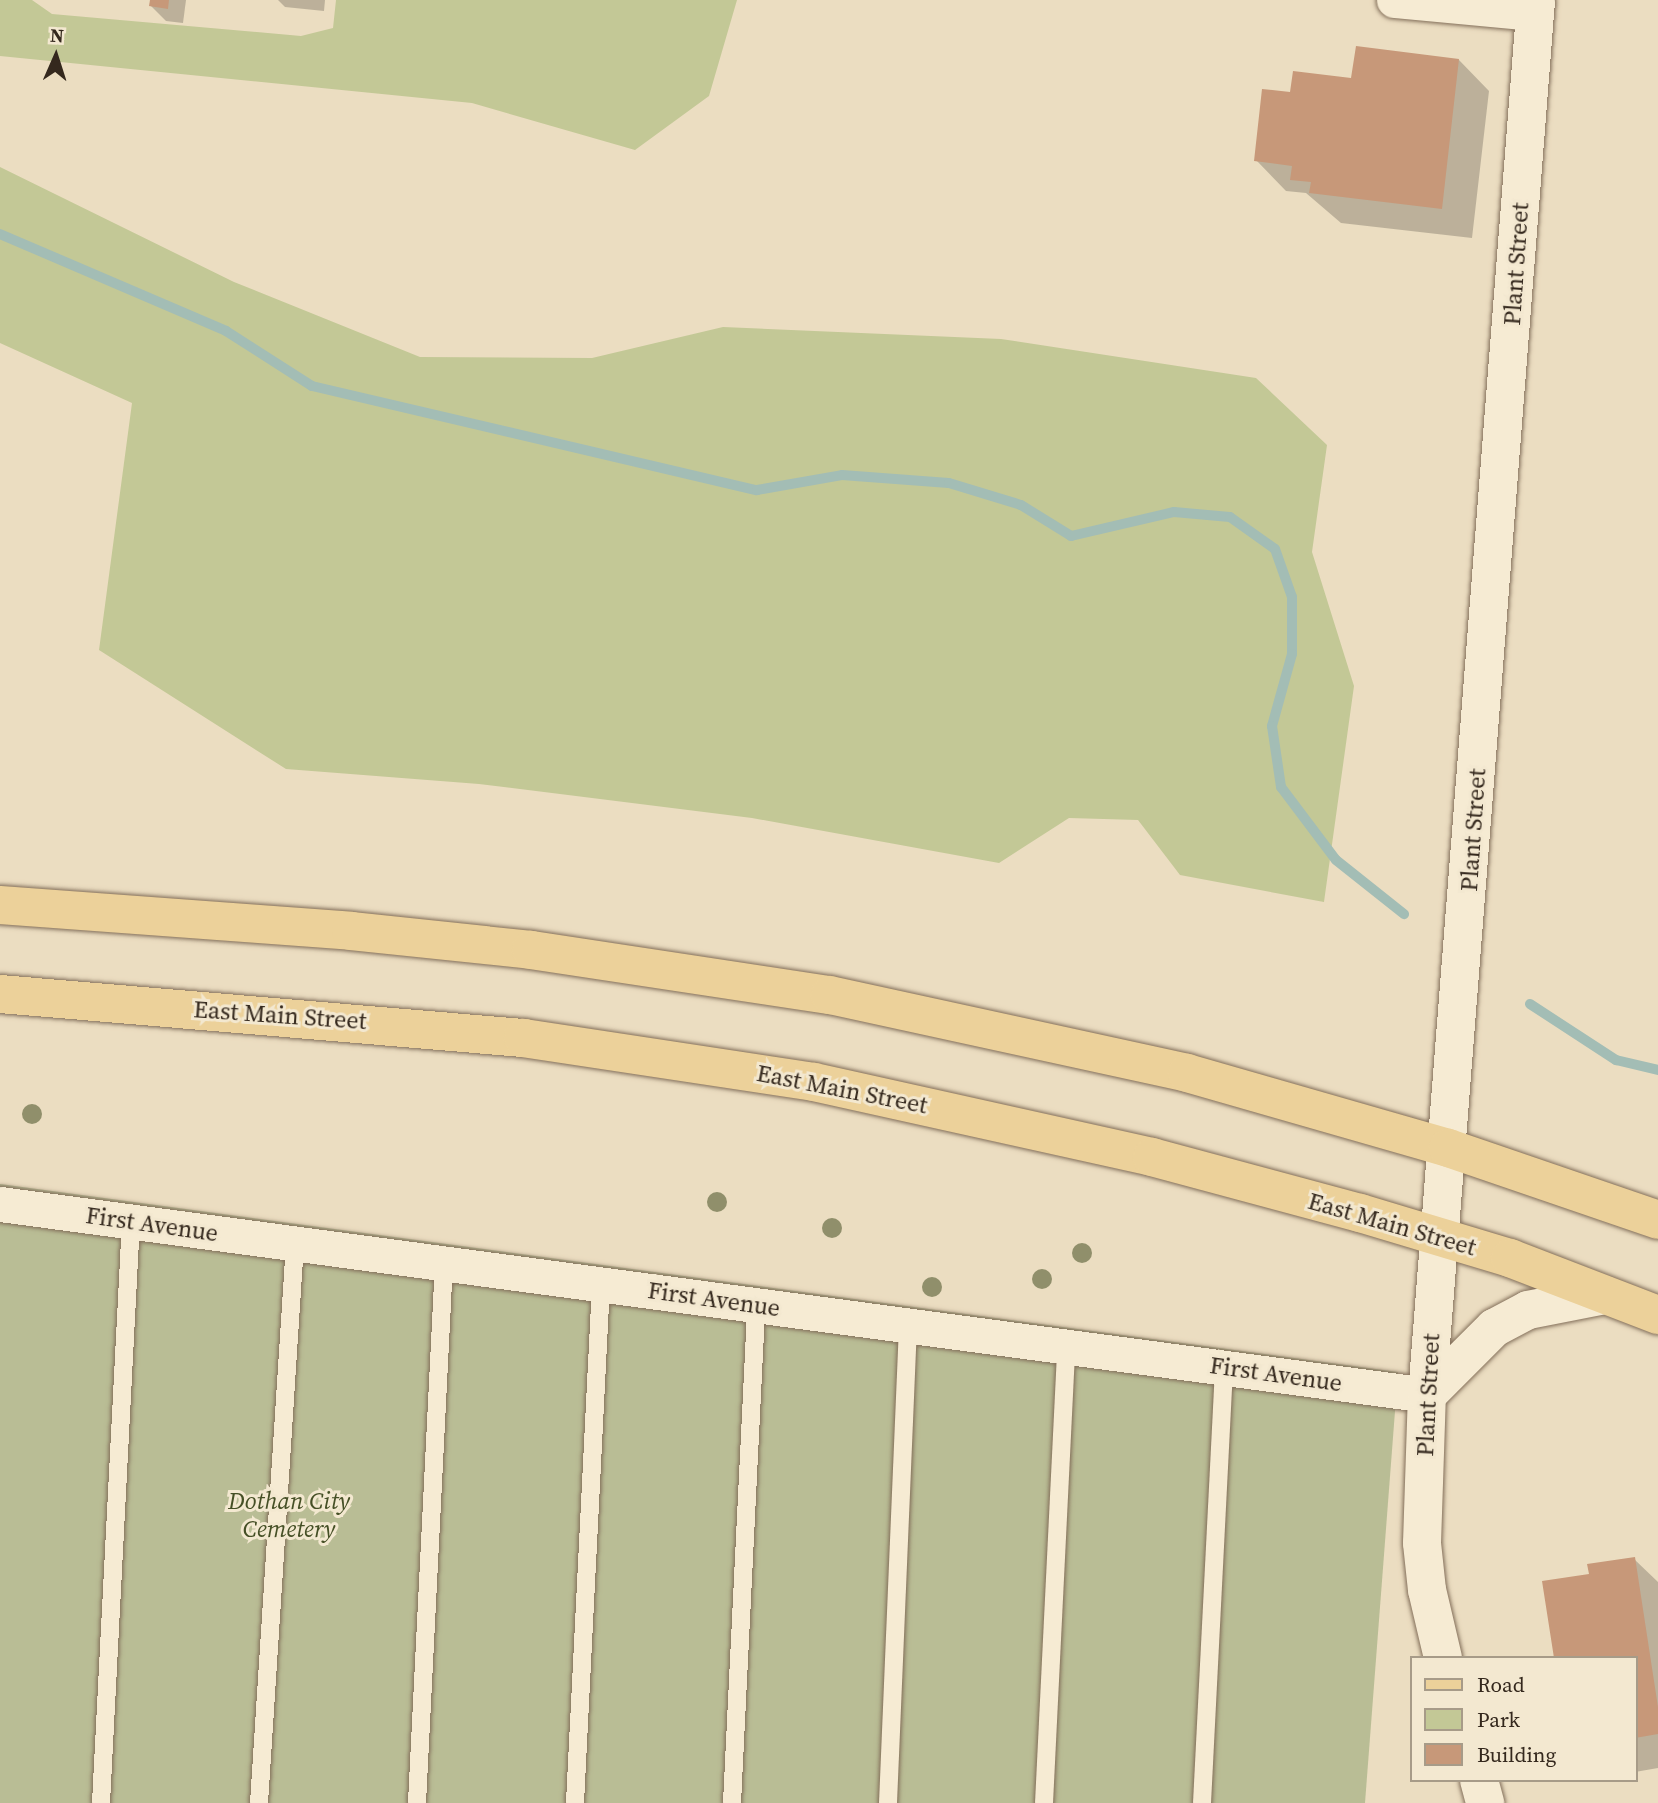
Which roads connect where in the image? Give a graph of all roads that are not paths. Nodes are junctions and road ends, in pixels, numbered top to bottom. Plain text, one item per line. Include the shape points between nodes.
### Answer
1 (1394, 0) edge
2 (1536, 7) edge
3 (0, 905) edge
4 (0, 994) edge
5 (1448, 1148) junction
6 (0, 1204) edge
7 (1658, 1220) edge
8 (131, 1221) junction
9 (1440, 1237) junction
10 (295, 1243) junction
11 (444, 1263) junction
12 (601, 1284) junction
13 (1605, 1295) junction
14 (756, 1305) junction
15 (1658, 1315) edge
16 (908, 1326) junction
17 (1066, 1347) junction
18 (1224, 1368) junction
19 (1427, 1395) junction
20 (1443, 1656) edge
21 (1480, 1782) edge
22 (100, 1803) edge
23 (259, 1803) edge
24 (417, 1803) edge
25 (575, 1803) edge
26 (732, 1803) edge
27 (888, 1803) edge
28 (1044, 1803) edge
29 (1202, 1803) edge
30 (1485, 1803) edge

1 - 2 street
2 - 5 street, Plant Street
3 - 5 main road via 351,931 737,979 1008,1031 1161,1067
4 - 9 main road, East Main Street via 523,1038 801,1080 1152,1157
5 - 7 main road
5 - 9 street, Plant Street
6 - 8 street, First Avenue
8 - 10 street, First Avenue
8 - 22 lane
9 - 13 main road, East Main Street
9 - 19 street, Plant Street
10 - 11 street, First Avenue
10 - 23 lane
11 - 12 street, First Avenue
11 - 24 lane
12 - 14 street, First Avenue
12 - 25 lane
13 - 15 main road, East Main Street
13 - 19 street via 1528,1310 1494,1328
14 - 16 street, First Avenue
14 - 26 lane
16 - 17 street, First Avenue
16 - 27 lane
17 - 18 street, First Avenue
17 - 28 lane
18 - 19 street, First Avenue
18 - 29 lane
19 - 20 street, Plant Street via 1422,1544
21 - 30 street

